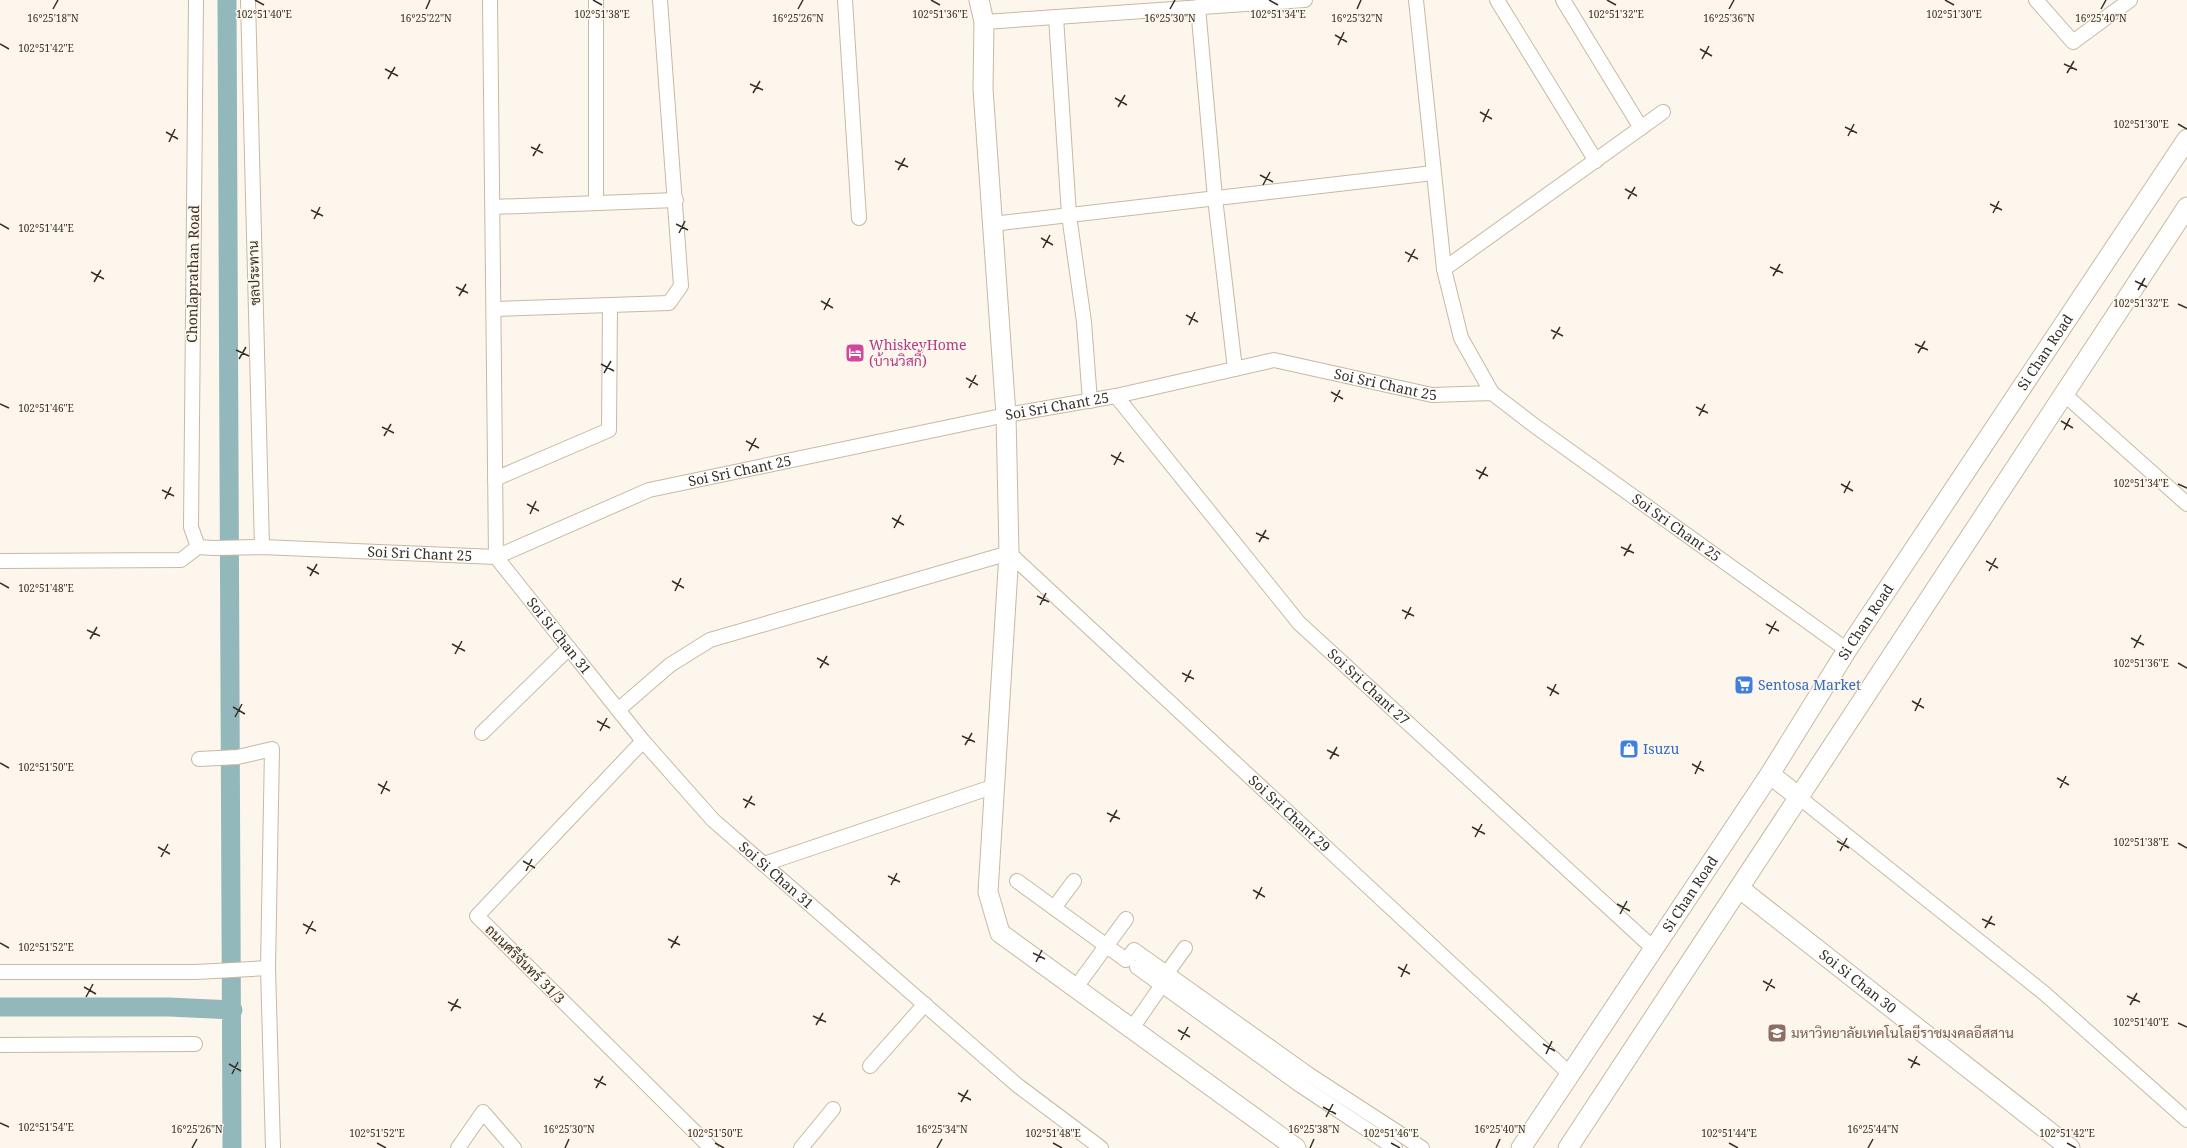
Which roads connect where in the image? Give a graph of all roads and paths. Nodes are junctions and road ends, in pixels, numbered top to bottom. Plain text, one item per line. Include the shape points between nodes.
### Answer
1 (196, 0) edge
2 (248, 0) edge
3 (490, 0) edge
4 (596, 0) edge
5 (660, 0) edge
6 (845, 0) edge
7 (980, 0) edge
8 (1306, 0) edge
9 (1416, 0) edge
10 (1497, 0) edge
11 (1563, 0) edge
12 (2036, 0) edge
13 (2130, 0) edge
14 (1271, 1) edge
15 (1198, 7) junction
16 (1056, 17) junction
17 (984, 22) junction
18 (1663, 112) dead end
19 (1640, 128) junction
20 (2187, 139) edge
21 (1596, 161) junction
22 (1434, 173) junction
23 (1215, 198) junction
24 (676, 200) junction
25 (596, 203) junction
26 (493, 207) junction
27 (2187, 207) edge
28 (1070, 215) junction
29 (860, 218) dead end
30 (992, 224) junction
31 (1444, 269) junction
32 (610, 305) junction
33 (494, 309) junction
34 (1235, 369) junction
35 (1492, 393) junction
36 (2064, 394) junction
37 (1116, 396) junction
38 (1090, 401) junction
39 (1006, 416) junction
40 (495, 479) junction
41 (2187, 504) edge
42 (262, 546) junction
43 (198, 547) junction
44 (1009, 553) junction
45 (496, 557) junction
46 (0, 561) edge
47 (569, 648) junction
48 (1847, 650) junction
49 (618, 710) junction
50 (482, 733) dead end
51 (643, 741) junction
52 (204, 758) dead end
53 (1770, 774) junction
54 (995, 786) junction
55 (1800, 798) junction
56 (764, 864) junction
57 (1017, 881) dead end
58 (1074, 881) dead end
59 (1739, 888) junction
60 (1054, 908) junction
61 (1126, 919) dead end
62 (1106, 946) junction
63 (1185, 948) dead end
64 (1652, 948) junction
65 (1137, 967) dead end
66 (268, 968) junction
67 (0, 972) edge
68 (1082, 979) dead end
69 (1164, 979) junction
70 (925, 1004) junction
71 (1137, 1021) dead end
72 (195, 1044) dead end
73 (0, 1045) edge
74 (870, 1066) dead end
75 (1570, 1074) junction
76 (833, 1110) dead end
77 (2187, 1120) edge
78 (273, 1148) edge
79 (458, 1148) edge
80 (514, 1148) edge
81 (711, 1148) edge
82 (801, 1148) edge
83 (1101, 1148) edge
84 (1296, 1148) edge
85 (1395, 1148) edge
86 (1422, 1148) edge
87 (1521, 1148) edge
88 (1568, 1148) edge
89 (2070, 1148) edge

1 - 43 street, Chonlaprathan Road via 191,527
2 - 42 street, ชลประทาน
3 - 26 street
4 - 25 street
5 - 24 street
6 - 29 street
7 - 17 main road
8 - 14 street
9 - 22 street
10 - 21 street
11 - 19 street
12 - 13 street via 2073,42
14 - 15 street
15 - 16 street
15 - 23 street
16 - 17 street
16 - 28 street
17 - 30 main road via 982,89
18 - 19 street
19 - 21 street
20 - 48 main road, Si Chan Road
21 - 31 street
22 - 23 street
22 - 31 street
23 - 28 street
23 - 34 street
24 - 25 street
24 - 32 street via 681,286 669,302
25 - 26 street
26 - 33 street
27 - 36 main road
28 - 30 street
28 - 38 street via 1084,322
30 - 39 main road
31 - 35 street via 1460,338
32 - 33 street
32 - 40 street via 609,430
33 - 40 street
34 - 35 street, Soi Sri Chant 25 via 1274,360 1432,394
34 - 37 street, Soi Sri Chant 25
35 - 48 street, Soi Sri Chant 25
36 - 41 street
36 - 55 main road
37 - 38 street, Soi Sri Chant 25
37 - 64 street, Soi Sri Chant 27 via 1299,623
38 - 39 street, Soi Sri Chant 25
39 - 44 main road
39 - 45 street, Soi Sri Chant 25 via 649,490
40 - 45 street
42 - 43 street, Soi Sri Chant 25
42 - 45 street, Soi Sri Chant 25
43 - 46 street via 182,560
44 - 49 street via 710,640 670,665
44 - 54 main road
44 - 75 street, Soi Sri Chant 29
45 - 47 street, Soi Si Chan 31
47 - 49 street, Soi Si Chan 31
47 - 50 street
48 - 53 main road, Si Chan Road
49 - 51 street, Soi Si Chan 31
51 - 56 street, Soi Si Chan 31 via 713,820
51 - 81 street, ถนนศรีจันทร์ 31/3 via 477,916
52 - 66 street via 238,758 272,749
53 - 55 main road
53 - 64 main road, Si Chan Road
54 - 56 street
54 - 84 main road via 988,892 1000,934
55 - 59 main road
55 - 77 street via 2044,993
56 - 70 street, Soi Si Chan 31
57 - 60 street
58 - 60 street
59 - 88 main road
59 - 89 main road, Soi Si Chan 30
60 - 62 street
61 - 62 street
62 - 68 street
62 - 69 street via 1126,960 1134,950
63 - 69 street
64 - 75 main road, Si Chan Road
65 - 69 street
66 - 67 street via 220,971
66 - 78 street
69 - 71 street
69 - 85 street via 1300,1085
69 - 86 street
70 - 74 street
70 - 83 street, Soi Si Chan 31 via 1017,1085
72 - 73 street
75 - 87 main road, Si Chan Road
76 - 82 street
79 - 80 street via 483,1112

